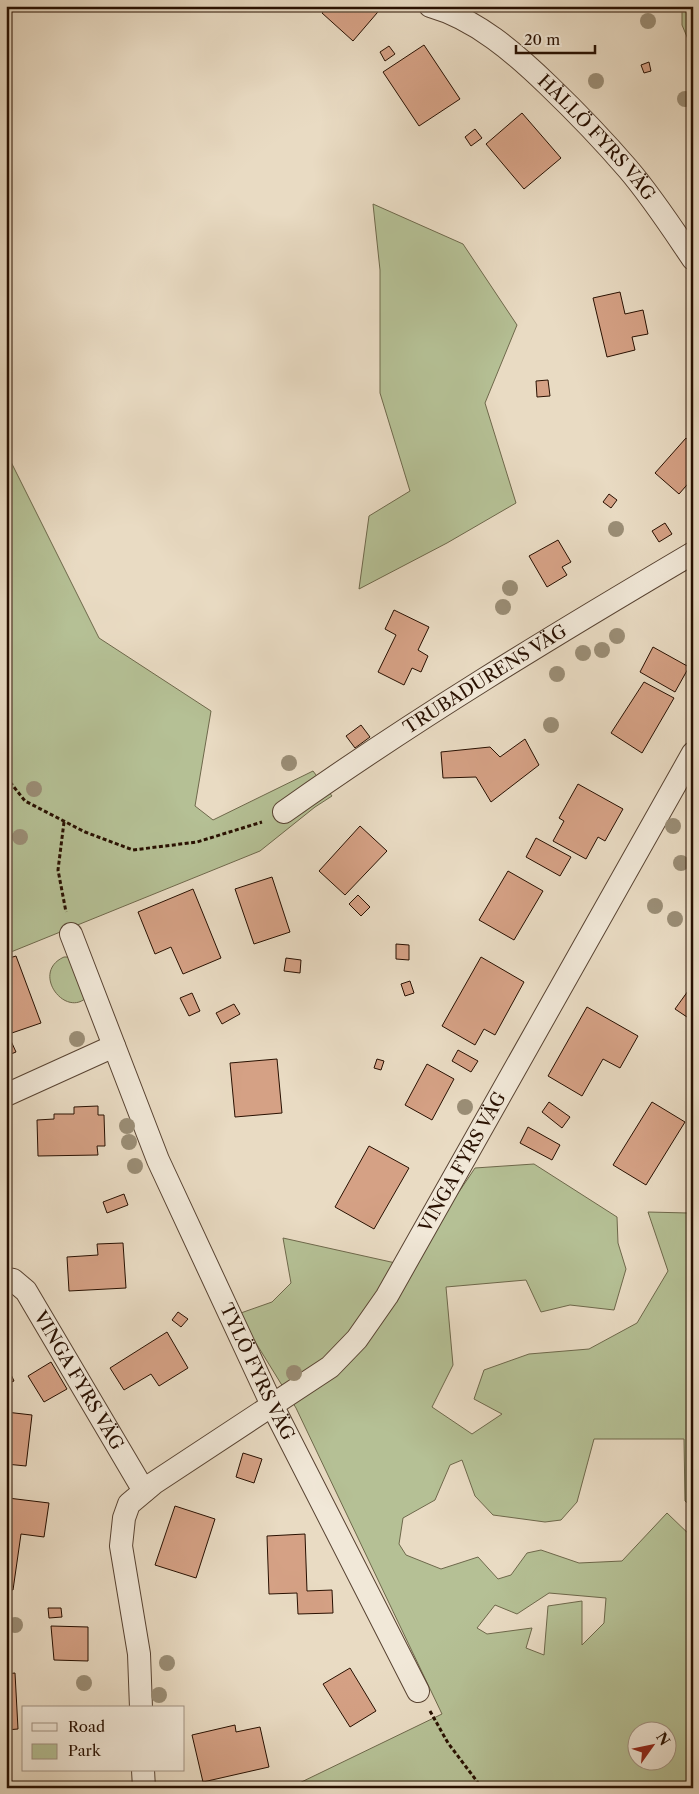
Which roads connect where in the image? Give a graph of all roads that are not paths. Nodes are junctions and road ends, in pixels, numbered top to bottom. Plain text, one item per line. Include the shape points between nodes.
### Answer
1 (430, 6) edge
2 (693, 259) edge
3 (693, 553) edge
4 (693, 754) edge
5 (284, 812) road end
6 (71, 934) road end
7 (114, 1046) junction
8 (6, 1095) edge
9 (6, 1279) edge
10 (272, 1405) junction
11 (144, 1491) junction
12 (418, 1691) road end
13 (141, 1706) edge
14 (143, 1772) edge
15 (144, 1788) edge

1 - 2 street, HÅLLÖ FYRS VÄG via 450,12 520,58 628,169
3 - 5 street, TRUBADURENS VÄG via 439,707
4 - 10 street, VINGA FYRS VÄG via 387,1296 357,1338 330,1367
6 - 7 street, TYLÖ FYRS VÄG
7 - 8 street
7 - 10 street, TYLÖ FYRS VÄG via 151,1144
9 - 11 street, VINGA FYRS VÄG via 14,1280 26,1290
10 - 11 street, VINGA FYRS VÄG
10 - 12 street, TYLÖ FYRS VÄG
11 - 13 street, VINGA FYRS VÄG via 129,1504 121,1546 139,1654
14 - 15 street

